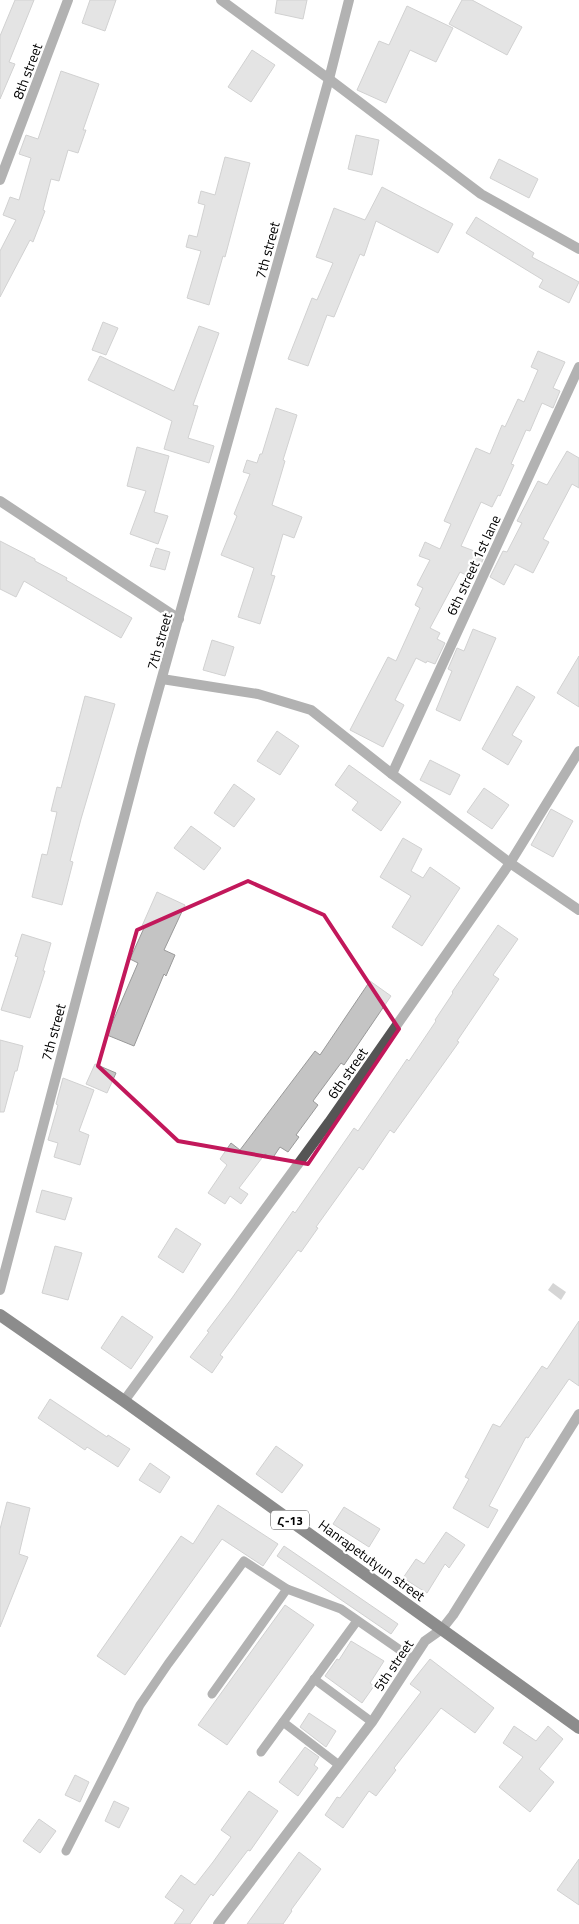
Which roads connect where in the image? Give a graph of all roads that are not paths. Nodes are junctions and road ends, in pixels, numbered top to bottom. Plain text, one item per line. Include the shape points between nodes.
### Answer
1 (68, 0) edge
2 (221, 0) edge
3 (349, 0) edge
4 (329, 79) junction
5 (0, 180) edge
6 (579, 249) edge
7 (579, 368) edge
8 (0, 501) edge
9 (179, 619) junction
10 (162, 679) junction
11 (579, 751) edge
12 (392, 774) junction
13 (510, 863) junction
14 (579, 910) edge
15 (0, 1290) edge
16 (0, 1315) edge
17 (124, 1401) junction
18 (579, 1414) edge
19 (286, 1589) junction
20 (356, 1621) junction
21 (442, 1629) junction
22 (413, 1659) junction
23 (314, 1679) junction
24 (212, 1694) dead end
25 (283, 1722) junction
26 (372, 1722) junction
27 (579, 1728) edge
28 (261, 1752) dead end
29 (339, 1765) junction
30 (66, 1851) dead end
31 (218, 1924) edge

1 - 5 street, 8th street
2 - 4 street
3 - 4 street, 7th street
4 - 6 street via 480,194
4 - 9 street, 7th street
7 - 12 street, 6th street 1st lane
8 - 9 street
9 - 10 street, 7th street
10 - 12 street via 258,694 311,710
10 - 15 street, 7th street
11 - 13 street, 6th street
12 - 13 street
13 - 14 street
13 - 17 street, 6th street via 329,1122
16 - 17 main road, Hanrapetutyun street / Հ-13
17 - 21 main road, Hanrapetutyun street / Հ-13
18 - 21 street, 5th street
19 - 20 lane via 340,1609
19 - 24 lane
19 - 30 lane via 244,1561 140,1705
20 - 22 lane
20 - 23 lane
21 - 22 street, 5th street via 425,1641
21 - 27 main road, Hanrapetutyun street / Հ-13
22 - 26 street, 5th street
23 - 25 lane
23 - 26 lane
25 - 28 lane
25 - 29 lane
26 - 29 street, 5th street
29 - 31 street, 5th street

